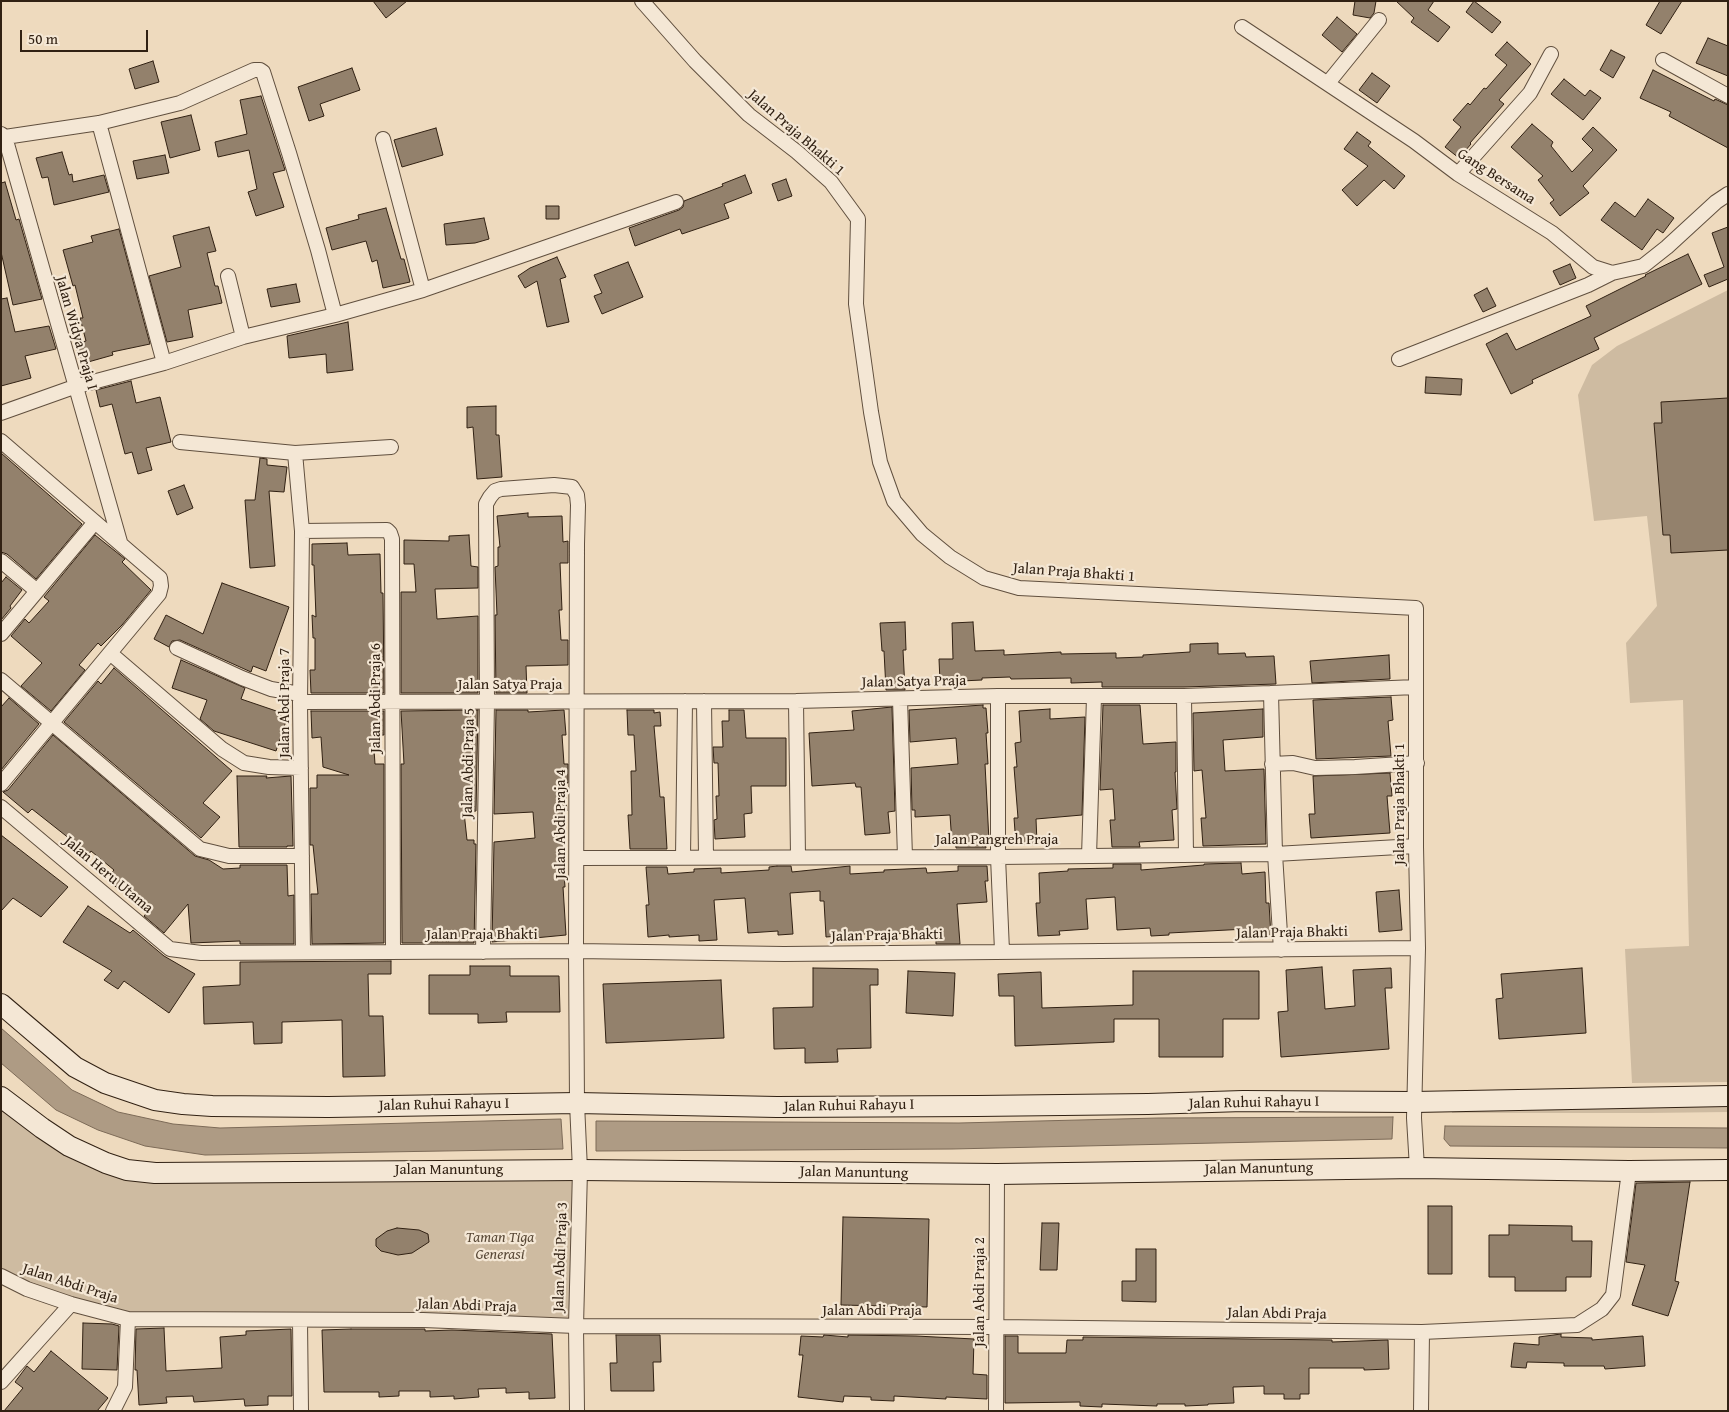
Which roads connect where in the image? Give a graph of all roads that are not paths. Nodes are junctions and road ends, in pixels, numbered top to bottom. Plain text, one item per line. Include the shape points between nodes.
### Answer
1 (642, 1) edge
2 (1379, 20) dead end
3 (1242, 27) dead end
4 (1551, 54) dead end
5 (1663, 60) dead end
6 (1328, 83) junction
7 (1728, 96) edge
8 (99, 122) junction
9 (2, 136) edge
10 (383, 139) dead end
11 (1458, 174) junction
12 (1728, 194) edge
13 (676, 202) dead end
14 (1612, 273) junction
15 (228, 276) dead end
16 (423, 290) junction
17 (335, 314) junction
18 (243, 337) junction
19 (1398, 359) dead end
20 (164, 363) junction
21 (74, 387) junction
22 (1, 413) edge
23 (1, 441) edge
24 (180, 442) dead end
25 (391, 447) dead end
26 (295, 453) junction
27 (94, 522) junction
28 (302, 531) junction
29 (120, 542) junction
30 (577, 544) joint
31 (1, 561) edge
32 (37, 591) junction
33 (1, 634) edge
34 (177, 648) dead end
35 (110, 653) junction
36 (1, 680) edge
37 (1416, 687) junction
38 (1271, 693) junction
39 (998, 696) junction
40 (1184, 696) junction
41 (1094, 697) junction
42 (300, 698) junction
43 (900, 699) junction
44 (392, 701) junction
45 (487, 701) junction
46 (685, 701) junction
47 (704, 701) junction
48 (796, 701) junction
49 (577, 702) junction
50 (51, 724) junction
51 (1417, 763) junction
52 (1272, 764) junction
53 (301, 768) junction
54 (1, 784) edge
55 (1, 807) edge
56 (1416, 846) junction
57 (1275, 854) junction
58 (1186, 855) junction
59 (302, 856) junction
60 (1089, 856) junction
61 (683, 857) junction
62 (706, 857) junction
63 (798, 857) junction
64 (905, 857) junction
65 (998, 857) junction
66 (577, 858) junction
67 (1418, 948) junction
68 (1281, 950) junction
69 (576, 951) junction
70 (1002, 951) junction
71 (303, 952) junction
72 (393, 952) junction
73 (483, 952) junction
74 (201, 953) joint
75 (1, 1004) edge
76 (1728, 1096) edge
77 (1, 1097) edge
78 (577, 1110) junction
79 (1414, 1110) junction
80 (1416, 1159) junction
81 (580, 1161) junction
82 (1728, 1170) edge
83 (1629, 1171) junction
84 (996, 1174) junction
85 (1, 1276) edge
86 (71, 1304) junction
87 (128, 1319) junction
88 (300, 1321) junction
89 (576, 1326) junction
90 (996, 1328) junction
91 (1422, 1332) junction
92 (1, 1382) edge
93 (113, 1411) edge
94 (301, 1411) edge
95 (577, 1411) edge
96 (996, 1411) edge
97 (1421, 1411) edge

1 - 37 street, Jalan Praja Bhakti 1 via 749,115 831,182 858,220 856,304 880,462 894,501 922,534 950,557 984,578 1019,588 1416,608
2 - 6 street
3 - 6 street, Gang Bersama
4 - 11 street via 1530,93
5 - 7 street
6 - 11 street, Gang Bersama via 1414,140
8 - 9 street
8 - 17 street via 180,103 254,70 263,72
8 - 20 street
9 - 21 street, Jalan Widya Praja I
10 - 16 street
11 - 14 street, Gang Bersama via 1552,234 1593,267
12 - 14 street via 1643,266
13 - 16 street
14 - 19 street
15 - 18 street
16 - 17 street
17 - 18 street
18 - 20 street
20 - 21 street
21 - 22 street
21 - 29 street, Jalan Widya Praja I
23 - 27 street
24 - 26 street
25 - 26 street
26 - 28 street, Jalan Abdi Praja 7
27 - 29 street
27 - 32 street
28 - 42 street, Jalan Abdi Praja 7
28 - 44 street, Jalan Abdi Praja 6 via 387,530 390,533
29 - 35 street via 160,578 162,586 159,594
30 - 45 street, Jalan Abdi Praja 5 via 578,505 572,488 554,485 512,487 495,491 490,497 486,504
30 - 49 street, Jalan Abdi Praja 4
31 - 32 street
32 - 33 street
34 - 42 street, Jalan Satya Praja via 249,681
35 - 50 street
35 - 53 street via 229,754 244,763
36 - 50 street
37 - 38 street, Jalan Satya Praja
37 - 51 street, Jalan Praja Bhakti 1
38 - 40 street, Jalan Satya Praja
38 - 52 street
39 - 41 street, Jalan Satya Praja
39 - 43 street, Jalan Satya Praja
39 - 65 street
40 - 41 street, Jalan Satya Praja
40 - 58 street
41 - 60 street
42 - 44 street, Jalan Satya Praja
42 - 53 street, Jalan Abdi Praja 7
43 - 48 street, Jalan Satya Praja
43 - 64 street
44 - 45 street, Jalan Satya Praja
44 - 72 street, Jalan Abdi Praja 6
45 - 49 street, Jalan Satya Praja
45 - 73 street, Jalan Abdi Praja 5
46 - 47 street, Jalan Satya Praja
46 - 49 street, Jalan Satya Praja
46 - 61 street
47 - 48 street, Jalan Satya Praja
47 - 62 street
48 - 63 street
49 - 66 street, Jalan Abdi Praja 4
50 - 54 street
50 - 59 street via 200,849 230,856
51 - 52 street via 1316,768 1293,763
51 - 56 street, Jalan Praja Bhakti 1
52 - 57 street
53 - 59 street, Jalan Abdi Praja 7
55 - 74 street, Jalan Heru Utama via 170,949
56 - 57 street, Jalan Pangreh Praja
56 - 67 street, Jalan Praja Bhakti 1
57 - 58 street, Jalan Pangreh Praja
57 - 68 street
58 - 60 street, Jalan Pangreh Praja
59 - 71 street, Jalan Abdi Praja 7
60 - 65 street, Jalan Pangreh Praja
61 - 62 street, Jalan Pangreh Praja
61 - 66 street, Jalan Pangreh Praja
62 - 63 street, Jalan Pangreh Praja
63 - 64 street, Jalan Pangreh Praja
64 - 65 street, Jalan Pangreh Praja
65 - 70 street
66 - 69 street, Jalan Abdi Praja 4
67 - 68 street, Jalan Praja Bhakti
67 - 79 street
68 - 70 street, Jalan Praja Bhakti
69 - 70 street, Jalan Praja Bhakti via 784,954
69 - 73 street, Jalan Praja Bhakti
69 - 78 street, Jalan Abdi Praja 4
71 - 72 street, Jalan Praja Bhakti
71 - 74 street, Jalan Praja Bhakti
72 - 73 street, Jalan Praja Bhakti
75 - 78 street, Jalan Ruhui Rahayu I via 76,1067 105,1083 155,1100 212,1106
76 - 79 street, Jalan Ruhui Rahayu I
77 - 81 street, Jalan Manuntung via 69,1146 106,1163 141,1172 374,1170
78 - 79 street, Jalan Ruhui Rahayu I via 1244,1101
78 - 81 street, Jalan Abdi Praja 3
79 - 80 street
80 - 83 street, Jalan Manuntung
80 - 84 street, Jalan Manuntung
81 - 84 street, Jalan Manuntung
81 - 89 street, Jalan Abdi Praja 3
82 - 83 street, Jalan Manuntung
83 - 91 street, Jalan Abdi Praja via 1613,1295 1602,1309 1576,1324
84 - 90 street, Jalan Abdi Praja 2
85 - 86 street, Jalan Abdi Praja
86 - 87 street, Jalan Abdi Praja
86 - 92 street
87 - 88 street, Jalan Abdi Praja
87 - 93 street via 125,1387
88 - 89 street, Jalan Abdi Praja via 423,1320
88 - 94 street
89 - 90 street, Jalan Abdi Praja
89 - 95 street, Jalan Abdi Praja 3
90 - 91 street, Jalan Abdi Praja
90 - 96 street, Jalan Abdi Praja 2
91 - 97 street

